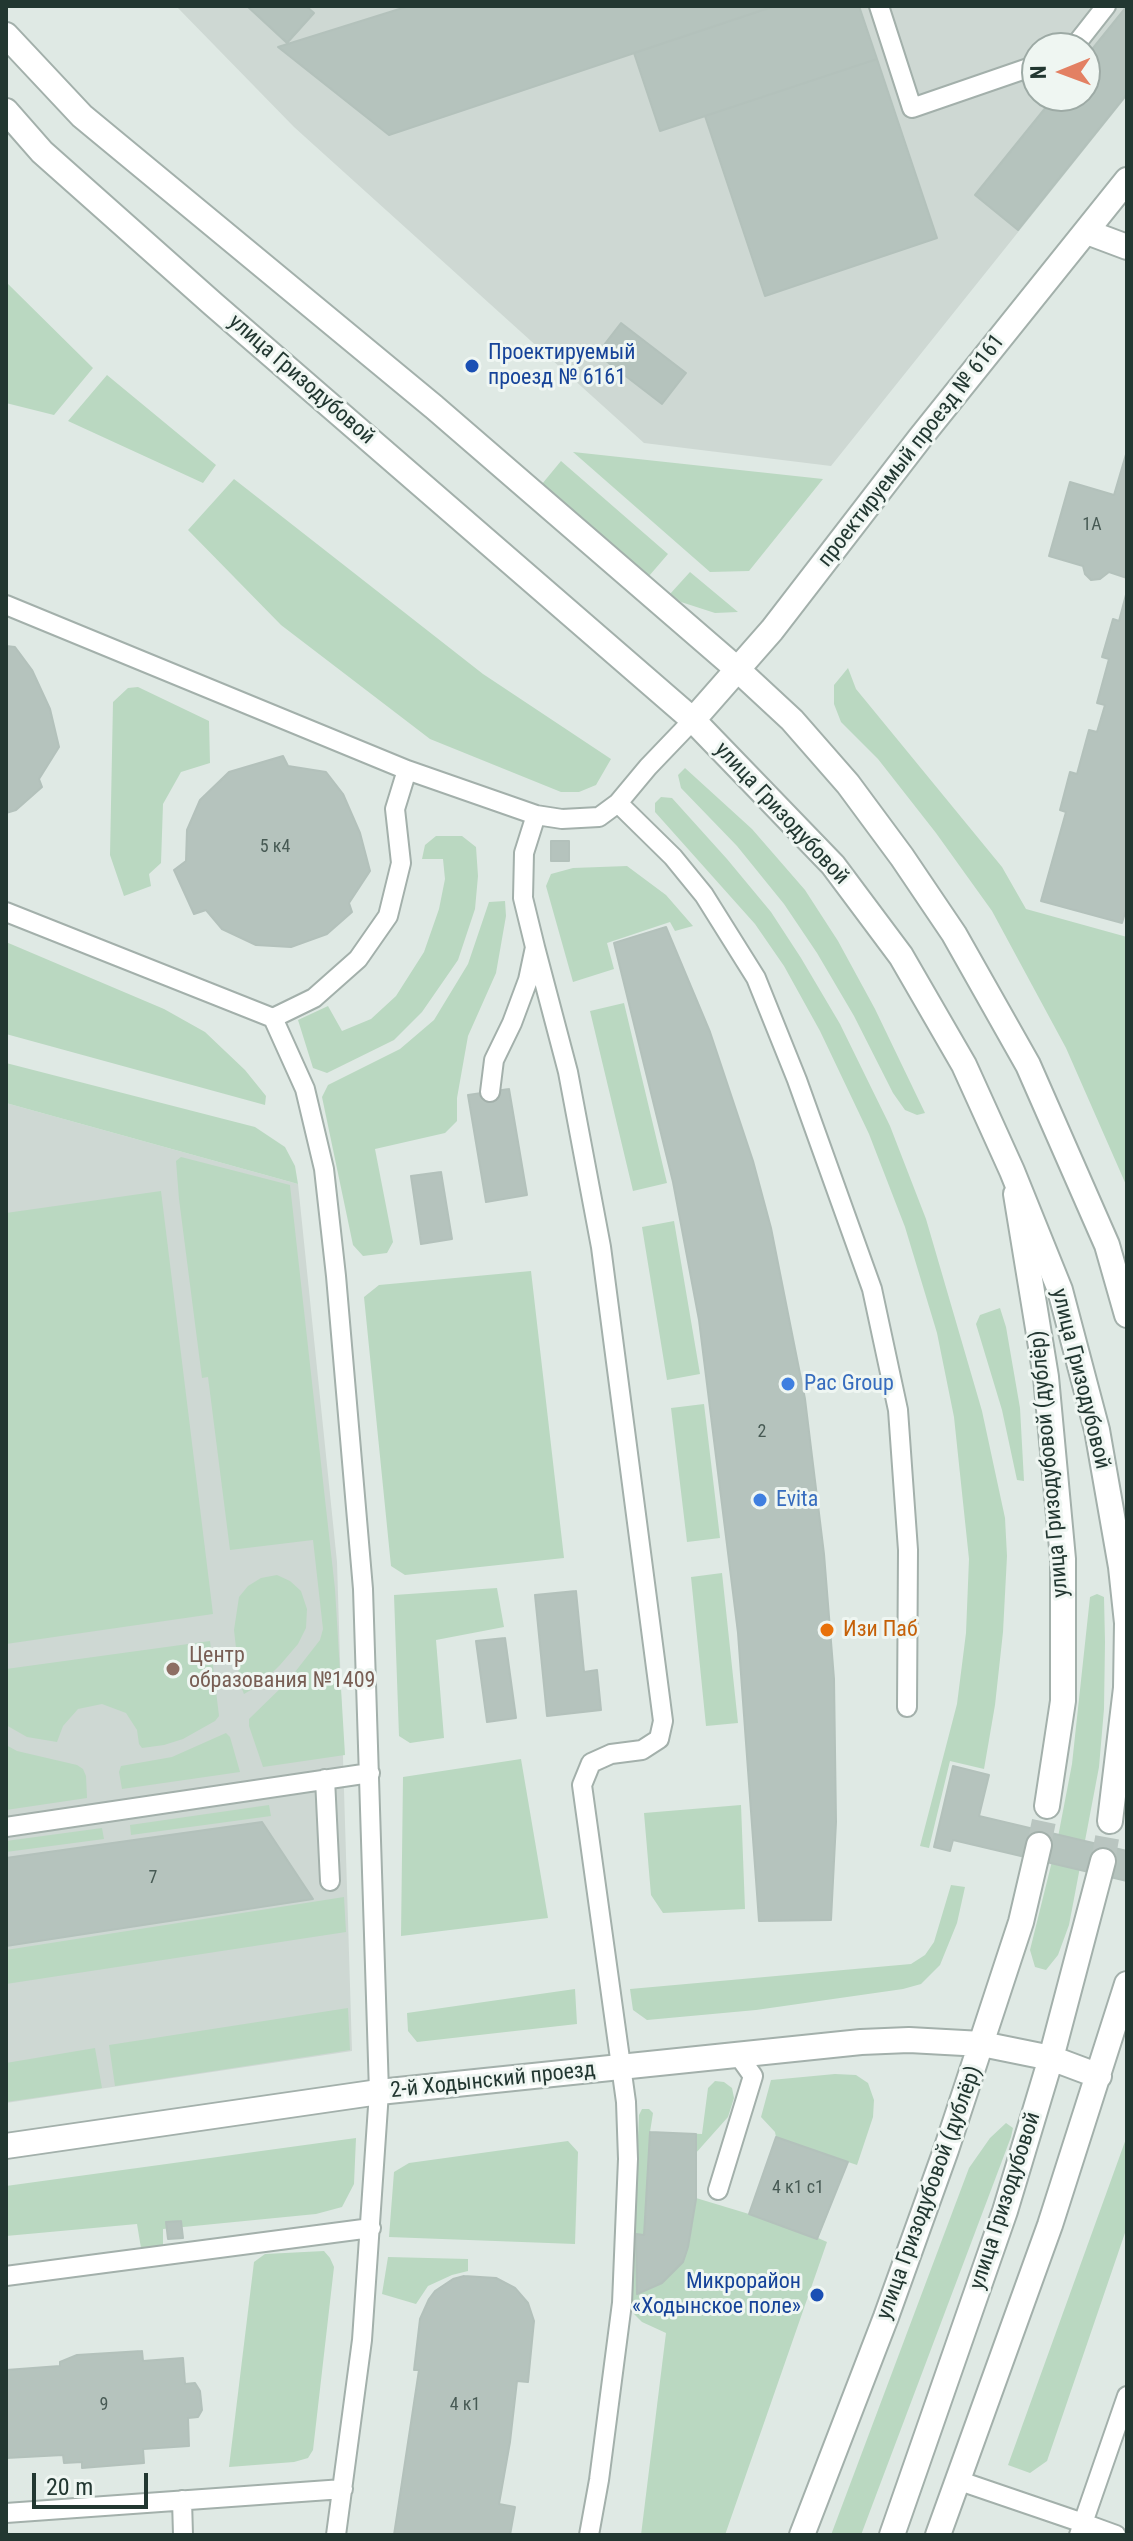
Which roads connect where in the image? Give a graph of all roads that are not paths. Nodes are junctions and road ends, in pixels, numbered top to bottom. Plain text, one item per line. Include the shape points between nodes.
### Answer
1 (879, 6) edge
2 (1106, 6) edge
3 (1086, 32) edge
4 (6, 35) edge
5 (1021, 71) edge
6 (6, 111) edge
7 (1127, 180) edge
8 (1087, 232) junction
9 (1127, 247) edge
10 (6, 605) edge
11 (737, 669) junction
12 (693, 720) junction
13 (407, 770) junction
14 (618, 803) junction
15 (536, 815) junction
16 (6, 912) edge
17 (535, 947) junction
18 (273, 1018) junction
19 (490, 1092) dead end
20 (1012, 1171) junction
21 (1127, 1315) edge
22 (907, 1707) dead end
23 (370, 1773) junction
24 (325, 1779) junction
25 (1047, 1806) tunnel mouth
26 (1110, 1821) tunnel mouth
27 (6, 1827) edge
28 (1039, 1845) tunnel mouth
29 (1103, 1861) tunnel mouth
30 (330, 1881) dead end
31 (1127, 1984) edge
32 (982, 2044) junction
33 (738, 2055) junction
34 (1051, 2058) junction
35 (622, 2068) junction
36 (1099, 2076) junction
37 (379, 2092) junction
38 (6, 2146) edge
39 (718, 2190) dead end
40 (371, 2228) junction
41 (6, 2276) edge
42 (1127, 2396) edge
43 (957, 2480) junction
44 (343, 2489) junction
45 (182, 2500) junction
46 (6, 2513) edge
47 (1081, 2529) edge
48 (183, 2535) edge
49 (336, 2535) edge
50 (589, 2535) edge
51 (802, 2535) edge
52 (892, 2535) edge
53 (938, 2535) edge
54 (1116, 2535) edge

1 - 5 lane via 912,108
2 - 3 lane
4 - 11 street via 82,116 434,407
6 - 12 street, улица Гризодубовой via 42,152 213,304
7 - 8 street, проектируемый проезд № 6161
8 - 9 street
8 - 11 street, проектируемый проезд № 6161
10 - 13 lane
11 - 12 street, проектируемый проезд № 6161
11 - 21 street via 792,720 848,784 954,934 1028,1065 1107,1245
12 - 14 lane
12 - 20 street, улица Гризодубовой via 833,865 901,956 964,1065
13 - 15 lane
13 - 18 lane via 395,809 401,863 388,916 358,959 314,998
14 - 15 lane via 599,817
14 - 22 lane via 704,895 756,978 872,1289 898,1410 908,1550
15 - 17 lane via 524,853 523,898
16 - 18 lane
17 - 19 lane via 528,980 494,1060
17 - 35 lane via 568,1072 601,1247 663,1721 659,1739 642,1750 591,1763 582,1785
18 - 23 lane via 305,1089 324,1169 363,1589
20 - 25 street, улица Гризодубовой (дублёр) via 1046,1377 1063,1559 1063,1701
20 - 26 street, улица Гризодубовой via 1060,1290 1097,1430 1121,1567 1126,1688
23 - 24 lane
23 - 37 lane
24 - 27 lane
24 - 30 lane
28 - 32 street, улица Гризодубовой (дублёр)
29 - 34 street, улица Гризодубовой
31 - 36 street
32 - 33 street, 2-й Ходынский проезд via 861,2042
32 - 34 street, 2-й Ходынский проезд
32 - 51 street, улица Гризодубовой (дублёр)
33 - 35 street, 2-й Ходынский проезд
33 - 39 lane via 753,2076
34 - 36 street, 2-й Ходынский проезд
34 - 52 street, улица Гризодубовой via 1005,2211
35 - 37 street, 2-й Ходынский проезд
35 - 50 lane via 628,2159 622,2303
36 - 43 street
37 - 38 street, 2-й Ходынский проезд
37 - 40 lane
40 - 41 lane
40 - 44 lane
42 - 47 lane
43 - 47 lane
43 - 53 street
44 - 45 lane
44 - 49 lane
45 - 46 lane
45 - 48 lane
47 - 54 lane

